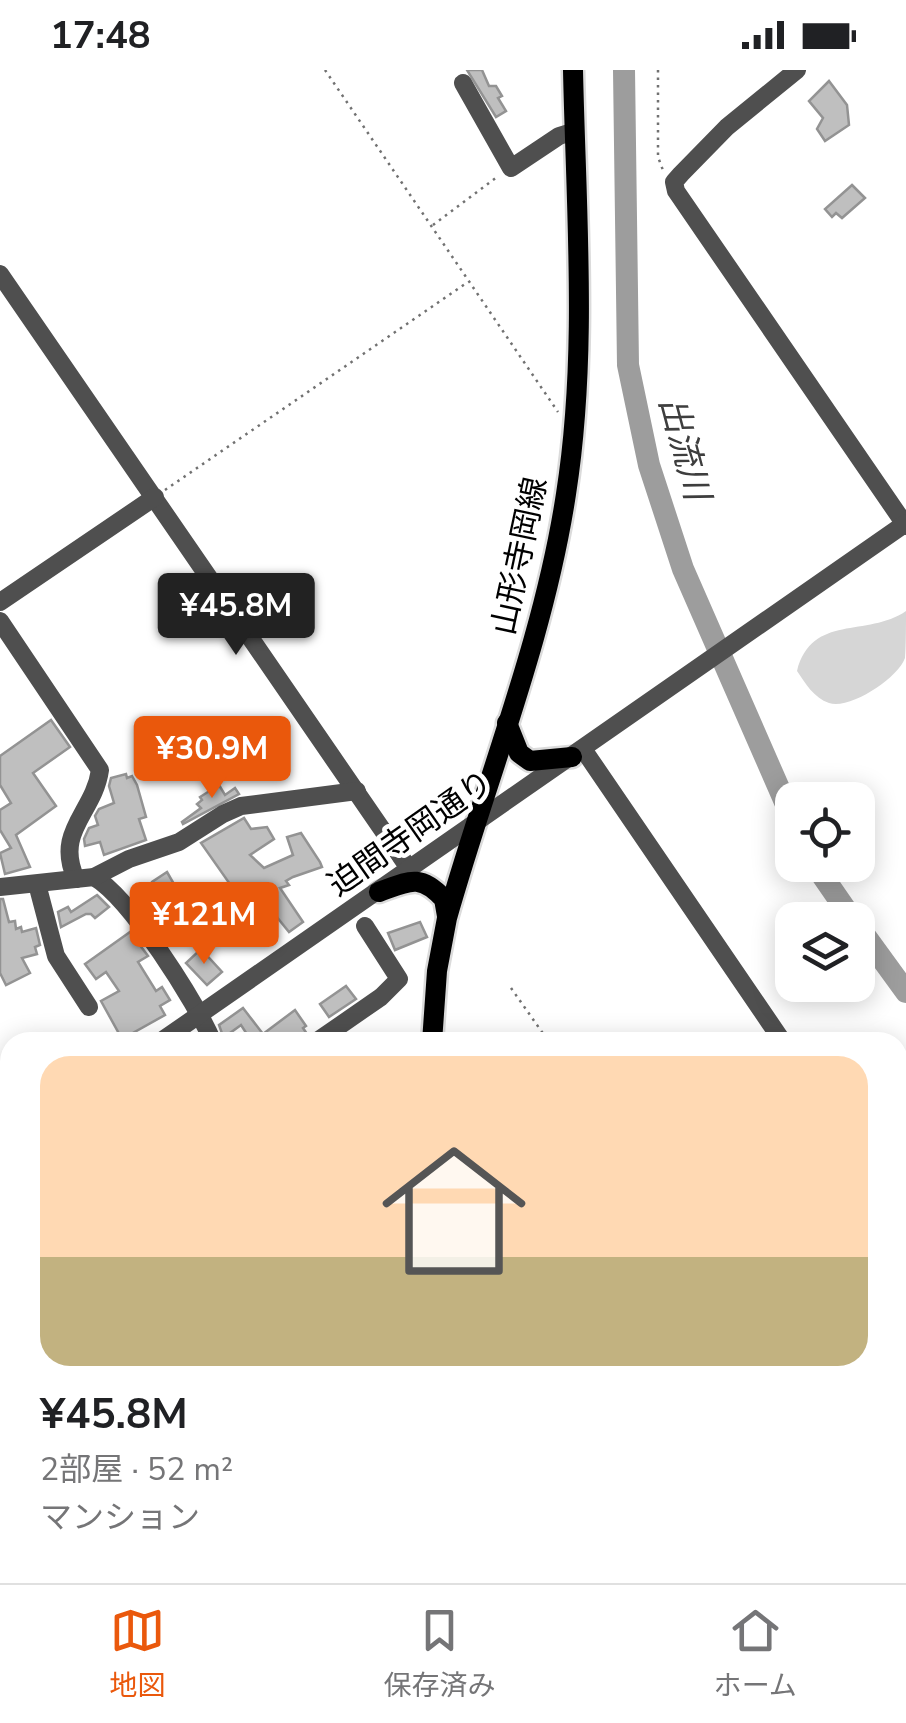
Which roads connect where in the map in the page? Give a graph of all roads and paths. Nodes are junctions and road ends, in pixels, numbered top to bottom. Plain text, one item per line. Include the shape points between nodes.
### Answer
1 (326, 70) edge
2 (573, 70) edge
3 (658, 70) edge
4 (798, 70) edge
5 (463, 83) dead end
6 (575, 131) junction
7 (511, 168) junction
8 (676, 191) junction
9 (433, 225) junction
10 (0, 274) edge
11 (469, 281) junction
12 (573, 434) junction
13 (155, 497) junction
14 (906, 524) edge
15 (0, 602) edge
16 (0, 622) edge
17 (506, 723) junction
18 (577, 753) junction
19 (357, 791) junction
20 (474, 826) junction
21 (410, 870) junction
22 (85, 878) junction
23 (37, 884) junction
24 (0, 887) edge
25 (379, 892) junction
26 (447, 918) junction
27 (366, 926) dead end
28 (511, 988) dead end
29 (89, 1007) dead end
30 (201, 1014) junction
31 (175, 1032) edge
32 (209, 1032) edge
33 (330, 1032) edge
34 (433, 1032) edge
35 (541, 1032) edge
36 (777, 1032) edge

1 - 9 path
2 - 6 main road, 山形寺岡線
3 - 8 path via 658,157
4 - 8 street via 728,126 680,174
5 - 7 street
6 - 7 street
6 - 12 main road, 山形寺岡線 via 580,301
7 - 9 path
8 - 14 street
9 - 11 path
10 - 13 street
11 - 12 path
11 - 13 path
12 - 17 main road, 山形寺岡線 via 545,600
13 - 15 street
13 - 19 street
14 - 18 street, 迫間寺岡通り
16 - 22 street via 100,770 69,842 69,858
17 - 18 main road via 519,754 530,761
17 - 20 main road, 山形寺岡線
18 - 20 street, 迫間寺岡通り
18 - 36 street
19 - 21 street
19 - 22 street via 240,806 179,842
20 - 21 street, 迫間寺岡通り
20 - 26 main road, 山形寺岡線
21 - 25 street, 迫間寺岡通り
22 - 23 street
22 - 30 street via 113,890
23 - 24 street
23 - 29 street via 56,956
25 - 26 main road via 424,882 444,899
25 - 30 street, 迫間寺岡通り
26 - 34 main road, 山形寺岡線
27 - 33 street via 399,979
28 - 35 path
30 - 31 street, 迫間寺岡通り
30 - 32 street

